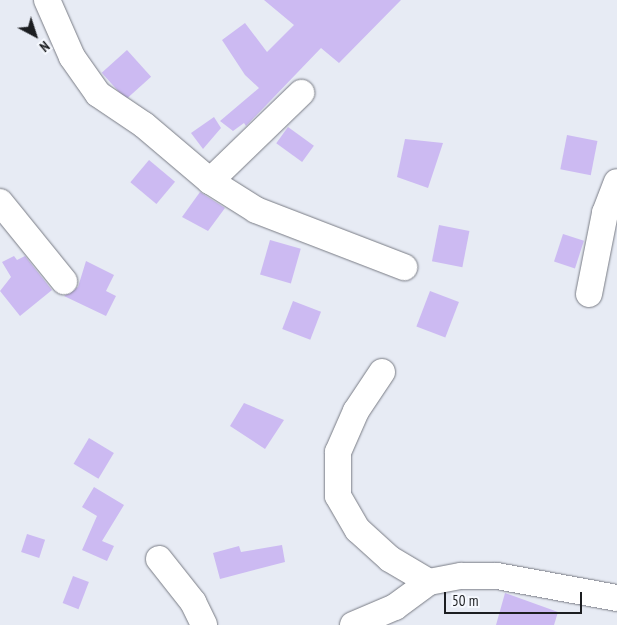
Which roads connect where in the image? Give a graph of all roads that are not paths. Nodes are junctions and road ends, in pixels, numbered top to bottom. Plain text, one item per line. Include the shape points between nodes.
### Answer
1 (47, 0) edge
2 (301, 93) dead end
3 (210, 181) junction
4 (617, 182) edge
5 (0, 202) edge
6 (404, 267) dead end
7 (64, 281) dead end
8 (589, 294) dead end
9 (382, 372) dead end
10 (159, 559) dead end
11 (429, 582) junction
12 (617, 598) edge
13 (204, 625) edge
14 (353, 625) edge

1 - 3 street via 72,57 98,94 144,125
2 - 3 street
3 - 6 street via 256,210
4 - 8 street via 605,213
5 - 7 street
9 - 11 street via 356,411 338,452 338,496 358,530 390,559
10 - 13 street via 193,602
11 - 12 street via 461,576 497,576
11 - 14 street via 395,607

